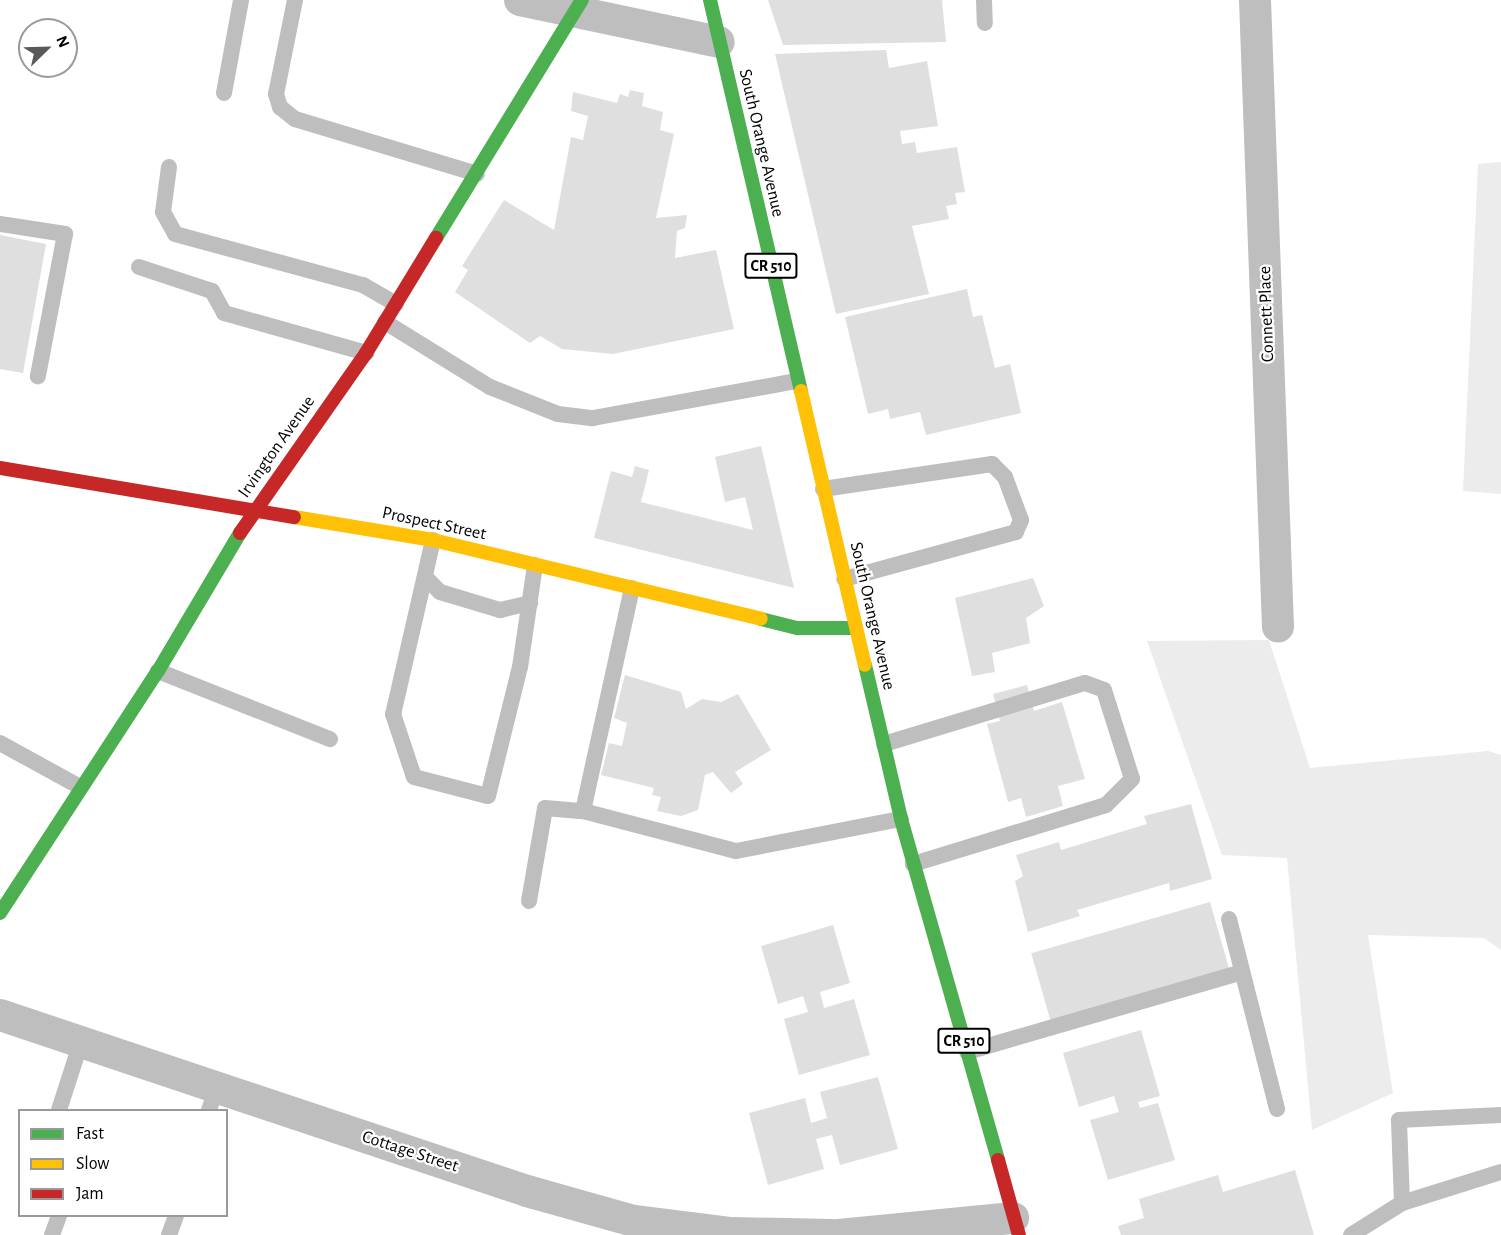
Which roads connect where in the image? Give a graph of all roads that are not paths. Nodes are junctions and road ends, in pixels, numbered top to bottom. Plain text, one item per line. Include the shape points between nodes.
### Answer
1 (241, 0) edge
2 (295, 0) edge
3 (520, 0) edge
4 (710, 0) edge
5 (984, 0) edge
6 (1255, 0) edge
7 (578, 6) edge
8 (985, 22) dead end
9 (719, 42) junction
10 (224, 93) dead end
11 (169, 167) dead end
12 (477, 174) junction
13 (0, 224) edge
14 (139, 267) dead end
15 (396, 304) junction
16 (385, 322) junction
17 (366, 353) junction
18 (38, 376) dead end
19 (797, 381) junction
20 (0, 468) edge
21 (823, 489) junction
22 (255, 508) junction
23 (433, 540) junction
24 (535, 566) junction
25 (424, 578) junction
26 (844, 579) junction
27 (632, 588) junction
28 (530, 603) junction
29 (1278, 627) dead end
30 (856, 628) junction
31 (158, 671) junction
32 (330, 739) dead end
33 (0, 743) edge
34 (884, 744) junction
35 (80, 787) junction
36 (583, 811) junction
37 (901, 819) junction
38 (913, 864) junction
39 (529, 900) dead end
40 (3, 901) edge
41 (1229, 919) dead end
42 (1242, 972) junction
43 (0, 1015) edge
44 (81, 1042) junction
45 (968, 1052) junction
46 (213, 1099) edge
47 (1277, 1108) dead end
48 (59, 1109) edge
49 (1501, 1115) edge
50 (1501, 1172) edge
51 (1402, 1203) junction
52 (58, 1217) edge
53 (175, 1217) edge
54 (1016, 1226) edge
55 (654, 1229) edge
56 (741, 1234) edge
57 (52, 1235) edge
58 (169, 1235) edge
59 (831, 1235) edge
60 (839, 1235) edge
61 (1351, 1235) edge

1 - 10 lane
2 - 12 lane via 276,94 280,108 295,118
3 - 7 street
4 - 9 main road, South Orange Avenue / CR 510
5 - 8 lane
6 - 29 street, Connett Place
7 - 9 street
7 - 12 main road, Irvington Avenue
9 - 19 main road, South Orange Avenue / CR 510
11 - 15 lane via 163,212 175,234 363,285
12 - 15 main road, Irvington Avenue
13 - 18 lane via 65,234
14 - 17 lane via 212,291 224,313
15 - 16 main road, Irvington Avenue
16 - 17 main road, Irvington Avenue
16 - 19 lane via 490,387 558,414 593,418
17 - 22 main road, Irvington Avenue
19 - 21 main road, South Orange Avenue / CR 510
20 - 22 main road, Prospect Street
21 - 26 main road, South Orange Avenue / CR 510
21 - 26 lane via 992,464 1005,477 1021,520 1016,532
22 - 23 main road, Prospect Street
22 - 31 main road, Irvington Avenue
23 - 24 main road, Prospect Street
23 - 25 lane
24 - 27 main road, Prospect Street
24 - 28 lane
25 - 28 lane via 440,592 500,610
25 - 28 lane via 393,714 414,777 488,796
26 - 30 main road, South Orange Avenue / CR 510
27 - 30 main road, Prospect Street via 818,632
27 - 36 lane
30 - 34 main road, South Orange Avenue / CR 510
31 - 32 lane
31 - 35 main road, Irvington Avenue
33 - 35 lane
34 - 37 main road, South Orange Avenue / CR 510
34 - 38 lane via 1085,683 1104,690 1132,779 1106,805
35 - 40 main road, Irvington Avenue
36 - 37 lane via 736,851
36 - 39 lane via 545,808
37 - 38 main road, South Orange Avenue / CR 510
38 - 45 main road, South Orange Avenue / CR 510
41 - 42 lane
42 - 45 lane
42 - 47 lane
43 - 44 street, Cottage Street
44 - 46 street, Cottage Street
44 - 48 lane
45 - 54 main road, South Orange Avenue / CR 510
46 - 55 street, Cottage Street
49 - 51 lane via 1399,1120
50 - 51 lane
51 - 61 lane
52 - 57 lane
53 - 58 lane
54 - 60 street
55 - 56 street, Cottage Street
56 - 59 street, Cottage Street

